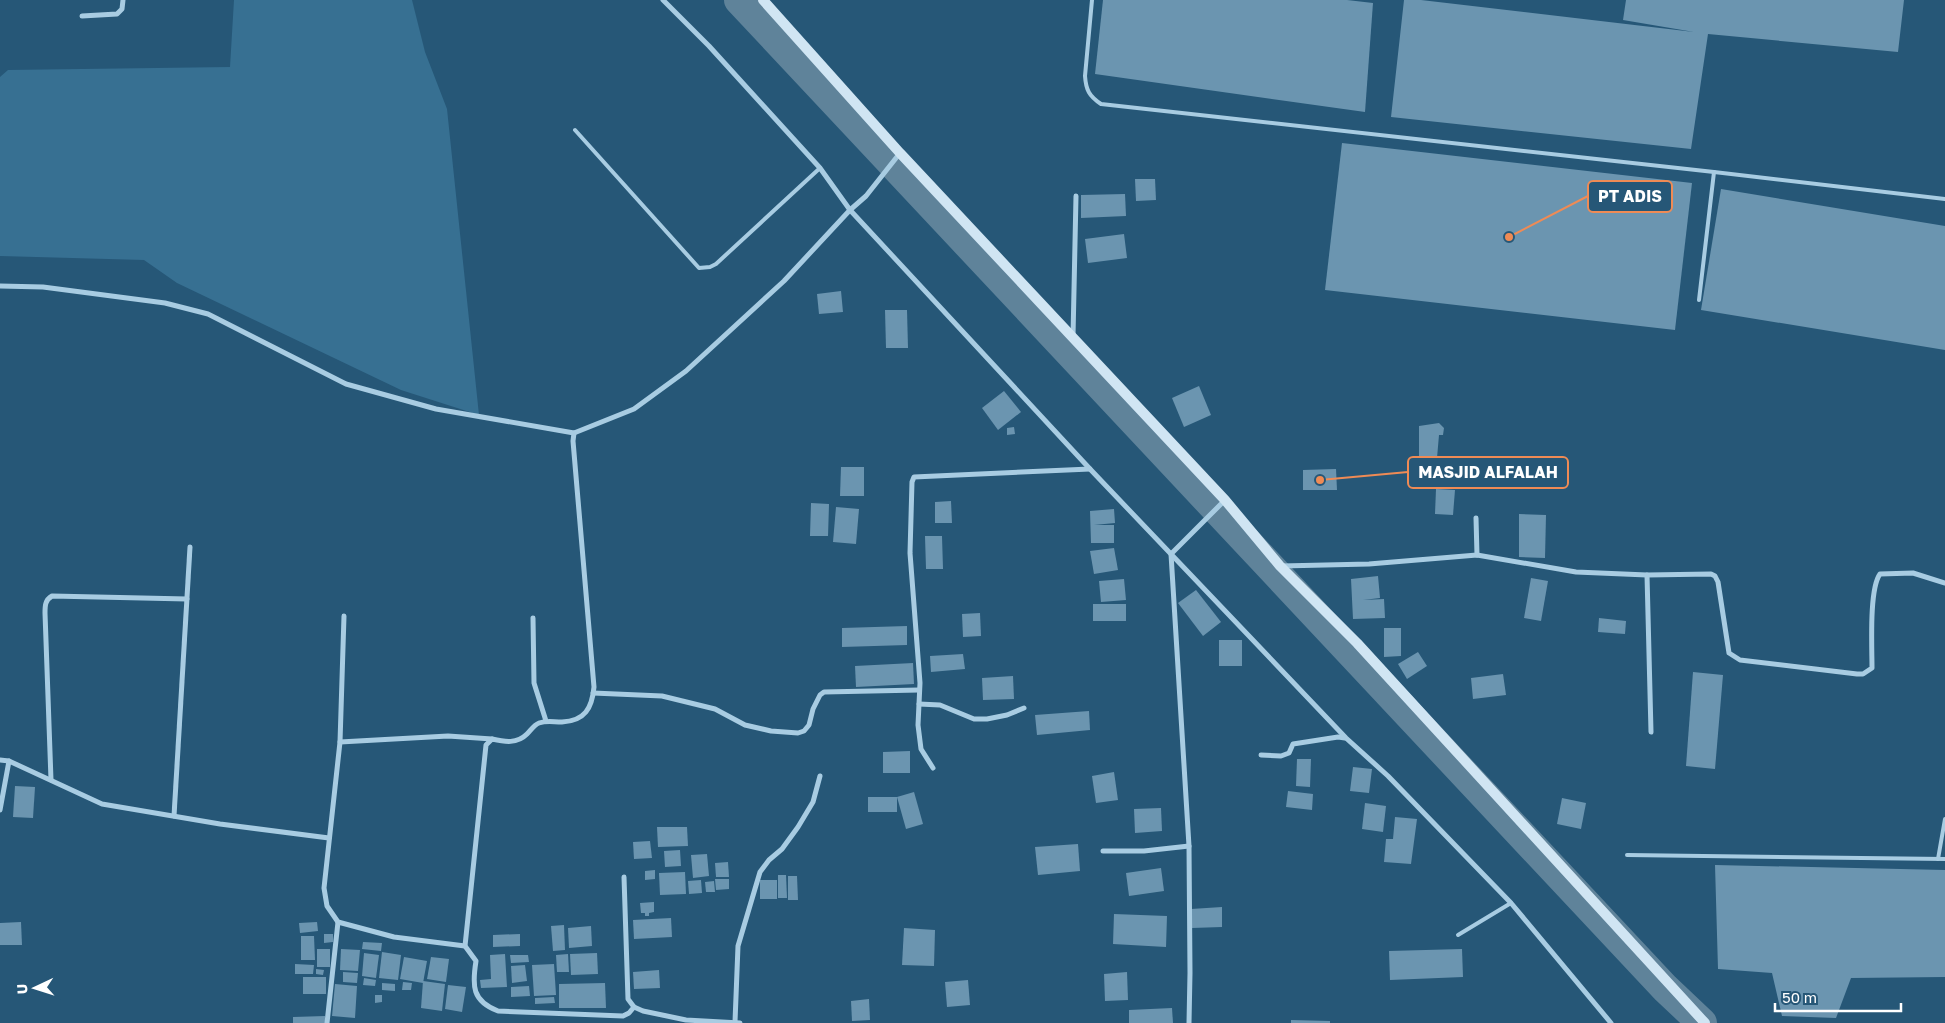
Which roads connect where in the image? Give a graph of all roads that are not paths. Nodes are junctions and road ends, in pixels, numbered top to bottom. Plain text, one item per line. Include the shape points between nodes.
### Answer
1 (123, 0) edge
2 (662, 0) edge
3 (764, 0) edge
4 (1092, 0) edge
5 (82, 16) dead end
6 (575, 130) dead end
7 (898, 154) junction
8 (820, 168) junction
9 (1714, 172) junction
10 (1076, 196) dead end
11 (1945, 199) edge
12 (850, 210) junction
13 (0, 286) edge
14 (1699, 300) dead end
15 (1073, 337) junction
16 (574, 433) junction
17 (1090, 469) junction
18 (1221, 504) junction
19 (1476, 518) dead end
20 (190, 547) dead end
21 (1171, 554) junction
22 (1477, 555) junction
23 (1280, 566) junction
24 (1647, 575) junction
25 (1945, 583) edge
26 (187, 599) junction
27 (344, 616) dead end
28 (533, 618) dead end
29 (920, 690) junction
30 (593, 693) junction
31 (919, 704) junction
32 (1024, 708) dead end
33 (546, 721) junction
34 (1651, 732) dead end
35 (1346, 738) junction
36 (492, 739) junction
37 (340, 742) junction
38 (1261, 755) dead end
39 (0, 760) edge
40 (9, 761) junction
41 (932, 768) dead end
42 (820, 776) dead end
43 (51, 780) junction
44 (0, 810) edge
45 (174, 816) junction
46 (1945, 819) edge
47 (329, 838) junction
48 (1189, 846) junction
49 (1103, 851) dead end
50 (1627, 854) dead end
51 (1938, 859) junction
52 (1945, 859) edge
53 (624, 877) dead end
54 (1511, 903) junction
55 (338, 922) junction
56 (1458, 935) dead end
57 (465, 946) junction
58 (634, 1007) junction
59 (685, 1021) edge
60 (735, 1022) edge
61 (327, 1023) edge
62 (740, 1023) edge
63 (1189, 1023) edge
64 (1612, 1023) edge
65 (1705, 1023) edge

1 - 5 street via 122,9 117,14
2 - 8 street via 709,46
3 - 7 street
4 - 9 lane via 1086,88 1101,104
6 - 8 lane via 698,268 716,264
7 - 12 street via 866,196
7 - 15 street
8 - 12 street
9 - 11 lane
9 - 14 lane
10 - 15 street
12 - 16 street via 784,281 686,371 634,409
12 - 17 street
13 - 16 street via 43,287 165,302 208,314 346,384 436,409
15 - 18 street
16 - 30 street
17 - 21 street
17 - 29 street via 914,477 910,553
18 - 21 street
18 - 23 street
19 - 22 street
20 - 26 street
21 - 35 street
21 - 48 street
22 - 23 street via 1369,564
22 - 24 street via 1564,570
23 - 65 street via 1363,650
24 - 25 street via 1715,576 1729,653 1740,660 1857,674 1872,668 1873,594 1880,574 1913,574
24 - 34 street
26 - 43 street via 48,598 45,613
26 - 45 street
27 - 37 street
28 - 33 street via 534,683
29 - 30 street via 824,692 813,709 809,725 804,732 798,733 745,725 715,709 662,696
29 - 31 street
30 - 33 street via 585,715 575,720
31 - 32 street via 940,705 969,717 987,719
31 - 41 street via 921,749
33 - 36 street via 536,724 517,742
35 - 38 street via 1338,736 1293,744 1289,753 1281,756
35 - 54 street via 1388,776
36 - 37 street via 448,736
36 - 57 street via 486,745
37 - 47 street
39 - 40 street
40 - 43 street
40 - 44 street
42 - 60 street via 813,802 798,826 760,872 738,946
43 - 45 street via 102,804
45 - 47 street
46 - 51 lane
47 - 55 street via 324,888 327,906
48 - 49 street
48 - 63 street
50 - 51 lane
51 - 52 lane
53 - 58 street via 628,999
54 - 56 lane
54 - 64 street
55 - 57 street via 394,937
55 - 61 street
57 - 58 street via 476,961 473,979 476,993 484,1005 498,1011 623,1016
58 - 59 street
59 - 60 street
60 - 62 street

